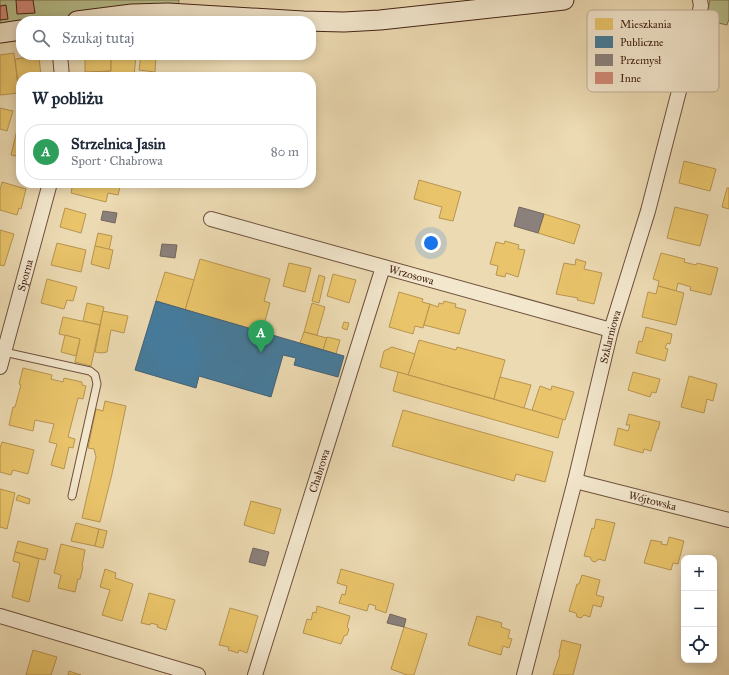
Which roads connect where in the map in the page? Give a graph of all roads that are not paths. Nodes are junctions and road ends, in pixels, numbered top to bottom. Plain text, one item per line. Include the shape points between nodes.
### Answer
1 (564, 0) edge
2 (700, 0) edge
3 (700, 10) edge
4 (116, 16) edge
5 (235, 16) edge
6 (316, 21) edge
7 (16, 31) edge
8 (0, 33) edge
9 (60, 60) edge
10 (62, 72) edge
11 (679, 92) edge
12 (49, 188) edge
13 (211, 219) dead end
14 (383, 267) junction
15 (611, 330) junction
16 (2, 352) edge
17 (0, 367) edge
18 (575, 481) junction
19 (72, 496) dead end
20 (729, 520) edge
21 (0, 616) edge
22 (198, 675) edge
23 (255, 675) edge
24 (524, 675) edge

1 - 6 street via 380,20
2 - 3 street, Szklarniowa
4 - 5 street via 168,13
7 - 8 street
9 - 10 street
11 - 15 street, Szklarniowa via 648,211
12 - 16 street, Sporna
13 - 14 street, Wrzosowa
14 - 15 street, Wrzosowa
14 - 23 street, Chabrowa
15 - 18 street, Szklarniowa
16 - 17 street, Sporna
16 - 19 lane via 90,371 95,375 97,384
18 - 20 street, Wójtowska
18 - 24 street, Szklarniowa
21 - 22 street

